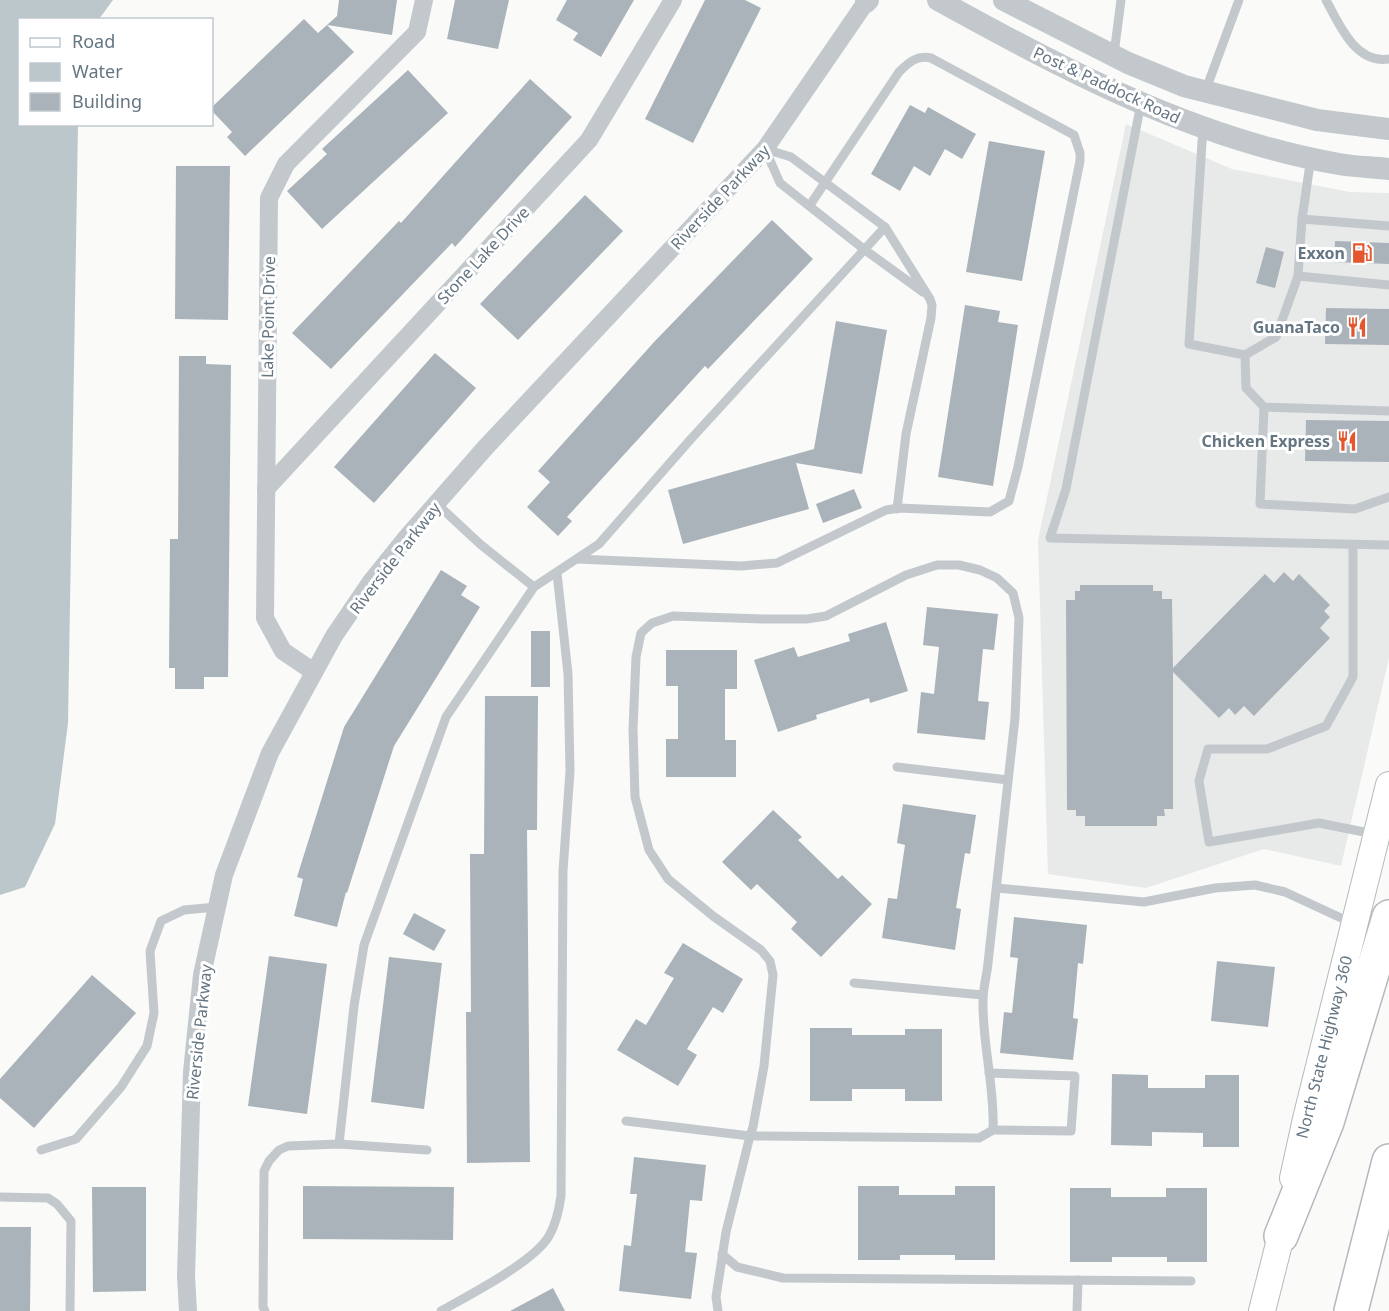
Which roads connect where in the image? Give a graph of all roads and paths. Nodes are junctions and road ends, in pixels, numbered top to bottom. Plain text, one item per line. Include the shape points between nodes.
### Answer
1 (424, 0) edge
2 (674, 0) edge
3 (938, 0) edge
4 (1004, 0) edge
5 (1121, 0) edge
6 (1239, 0) edge
7 (1326, 0) edge
8 (866, 1) edge
9 (1114, 57) junction
10 (1389, 59) edge
11 (1205, 92) junction
12 (1141, 103) junction
13 (1203, 127) junction
14 (1389, 129) edge
15 (765, 149) junction
16 (1311, 157) junction
17 (1389, 169) edge
18 (825, 183) junction
19 (810, 205) junction
20 (1302, 219) junction
21 (1389, 226) edge
22 (885, 227) junction
23 (865, 250) junction
24 (1298, 276) junction
25 (1389, 285) edge
26 (927, 295) junction
27 (1245, 355) junction
28 (1264, 407) junction
29 (1389, 411) edge
30 (266, 489) junction
31 (1389, 496) edge
32 (437, 504) junction
33 (897, 509) junction
34 (1353, 544) junction
35 (1389, 545) edge
36 (577, 559) junction
37 (557, 573) junction
38 (534, 587) junction
39 (315, 672) junction
40 (897, 767) dead end
41 (1008, 780) junction
42 (1389, 785) edge
43 (1376, 835) junction
44 (997, 888) junction
45 (217, 908) junction
46 (1389, 917) edge
47 (1354, 924) junction
48 (854, 983) dead end
49 (983, 995) junction
50 (989, 1073) junction
51 (626, 1121) dead end
52 (993, 1130) junction
53 (750, 1136) junction
54 (339, 1144) junction
55 (41, 1150) dead end
56 (427, 1150) dead end
57 (1389, 1161) edge
58 (0, 1197) edge
59 (1281, 1236) junction
60 (722, 1254) junction
61 (1078, 1280) junction
62 (1191, 1281) dead end
63 (70, 1311) edge
64 (188, 1311) edge
65 (265, 1311) edge
66 (441, 1311) edge
67 (718, 1311) edge
68 (1077, 1311) edge
69 (1262, 1311) edge
70 (1351, 1311) edge

1 - 30 street, Lake Point Drive via 417,32 286,164 269,198
2 - 30 street, Stone Lake Drive via 590,140
3 - 12 street, Post & Paddock Road
4 - 9 street, Post & Paddock Road
5 - 9 lane
6 - 11 lane
7 - 10 lane via 1351,43 1367,56
8 - 15 street, Riverside Parkway
9 - 11 street, Post & Paddock Road
11 - 13 street
11 - 14 street, Post & Paddock Road via 1317,120
12 - 13 street, Post & Paddock Road
12 - 34 lane via 1066,489 1050,538
13 - 16 street, Post & Paddock Road
13 - 27 lane via 1189,344
15 - 18 lane via 792,157
15 - 19 lane via 780,183
15 - 32 street, Riverside Parkway
16 - 17 street, Post & Paddock Road
16 - 20 lane
18 - 19 lane
18 - 22 lane
18 - 33 lane via 899,72 912,60 925,56 1074,135 1080,153 1010,501 990,512
19 - 23 lane
20 - 21 lane
20 - 24 lane
22 - 23 lane
22 - 26 lane
23 - 26 lane
23 - 36 lane via 599,544
24 - 25 lane
24 - 27 lane via 1276,336
26 - 33 lane via 932,305 931,318 906,434
27 - 28 lane via 1246,387
28 - 29 lane
28 - 31 lane via 1260,504 1355,509
30 - 39 street, Lake Point Drive via 265,618 284,651
32 - 38 lane
32 - 39 street, Riverside Parkway via 370,583
33 - 36 lane via 885,510 777,563 741,566
34 - 35 lane
34 - 43 lane via 1353,677 1326,726 1267,749 1208,749 1199,781 1209,842 1319,823
36 - 37 lane
37 - 38 lane
37 - 66 lane via 568,674 570,771 563,871 561,1196 557,1219 538,1251
38 - 54 lane via 446,717 364,945
39 - 45 street, Riverside Parkway via 270,753 224,875
40 - 41 lane
41 - 44 lane
41 - 53 lane via 1019,618 1013,593 997,578 980,570 937,565 906,575 826,616 673,616 652,623 641,633 633,729 635,797 649,850 668,879 770,961 773,975 769,1024
42 - 43 main road, North State Highway 360
43 - 47 main road, North State Highway 360
44 - 47 lane via 1144,902 1215,888 1255,885 1285,892
44 - 49 lane
45 - 55 lane via 184,910 160,921 150,951 154,1013 147,1047 121,1087 76,1139
45 - 64 street, Riverside Parkway via 202,975 192,1072
46 - 59 highway via 1327,1122
47 - 59 main road, North State Highway 360 via 1305,1119
48 - 49 lane
49 - 50 lane
50 - 52 lane
50 - 52 lane via 1075,1076 1071,1131
51 - 53 lane
52 - 53 lane via 978,1138
53 - 60 lane
54 - 56 lane
54 - 65 lane via 288,1146 279,1150 264,1172
57 - 70 highway
58 - 63 lane via 48,1198 71,1221
59 - 69 main road, North State Highway 360
60 - 61 lane via 737,1267 783,1278
60 - 67 lane
61 - 62 lane
61 - 68 lane

